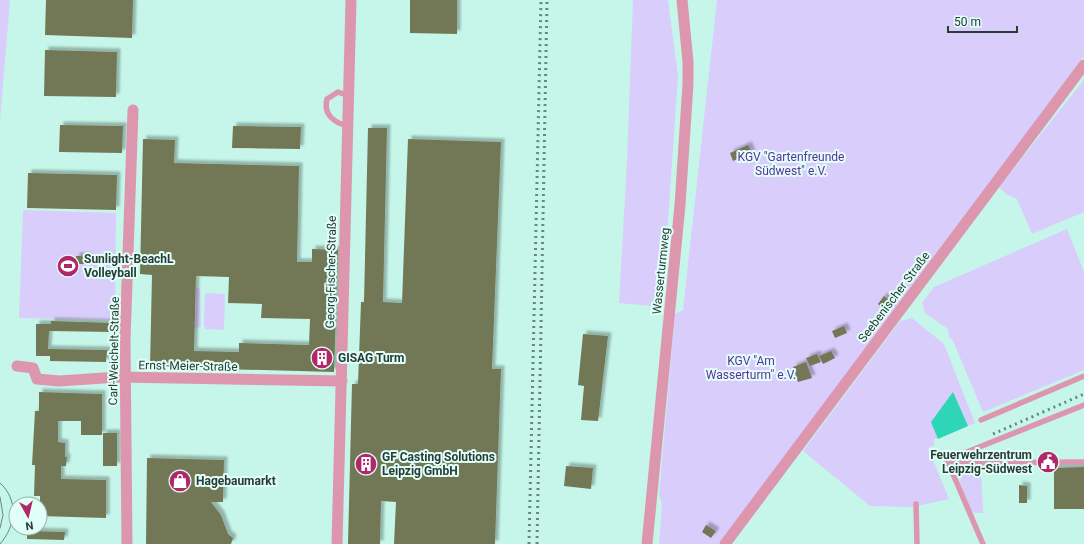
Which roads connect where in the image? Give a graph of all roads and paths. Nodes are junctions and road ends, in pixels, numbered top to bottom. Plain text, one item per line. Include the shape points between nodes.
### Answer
1 (351, 0) edge
2 (682, 0) edge
3 (1084, 65) edge
4 (349, 96) junction
5 (133, 110) dead end
6 (348, 126) junction
7 (17, 366) dead end
8 (1084, 376) edge
9 (126, 377) junction
10 (342, 381) junction
11 (1084, 405) edge
12 (981, 420) dead end
13 (1084, 462) edge
14 (948, 463) junction
15 (916, 504) dead end
16 (127, 544) edge
17 (337, 544) edge
18 (647, 544) edge
19 (725, 544) edge
20 (917, 544) edge
21 (983, 544) edge

1 - 4 street, Georg-Fischer-Straße
2 - 18 street, Wasserturmweg via 688,84 680,206
3 - 19 street, Seebenischer Straße
4 - 6 street, Georg-Fischer-Straße
4 - 6 lane via 338,92 327,99 325,106 329,116 338,124
5 - 9 street, Carl-Weichelt-Straße
6 - 10 street, Georg-Fischer-Straße
7 - 9 street, Ernst-Meier-Straße via 33,368 37,379 59,381
8 - 12 lane
9 - 10 street, Ernst-Meier-Straße
9 - 16 street, Carl-Weichelt-Straße
10 - 17 street, Georg-Fischer-Straße
11 - 14 lane via 947,460
13 - 14 lane
14 - 21 lane
15 - 20 lane

